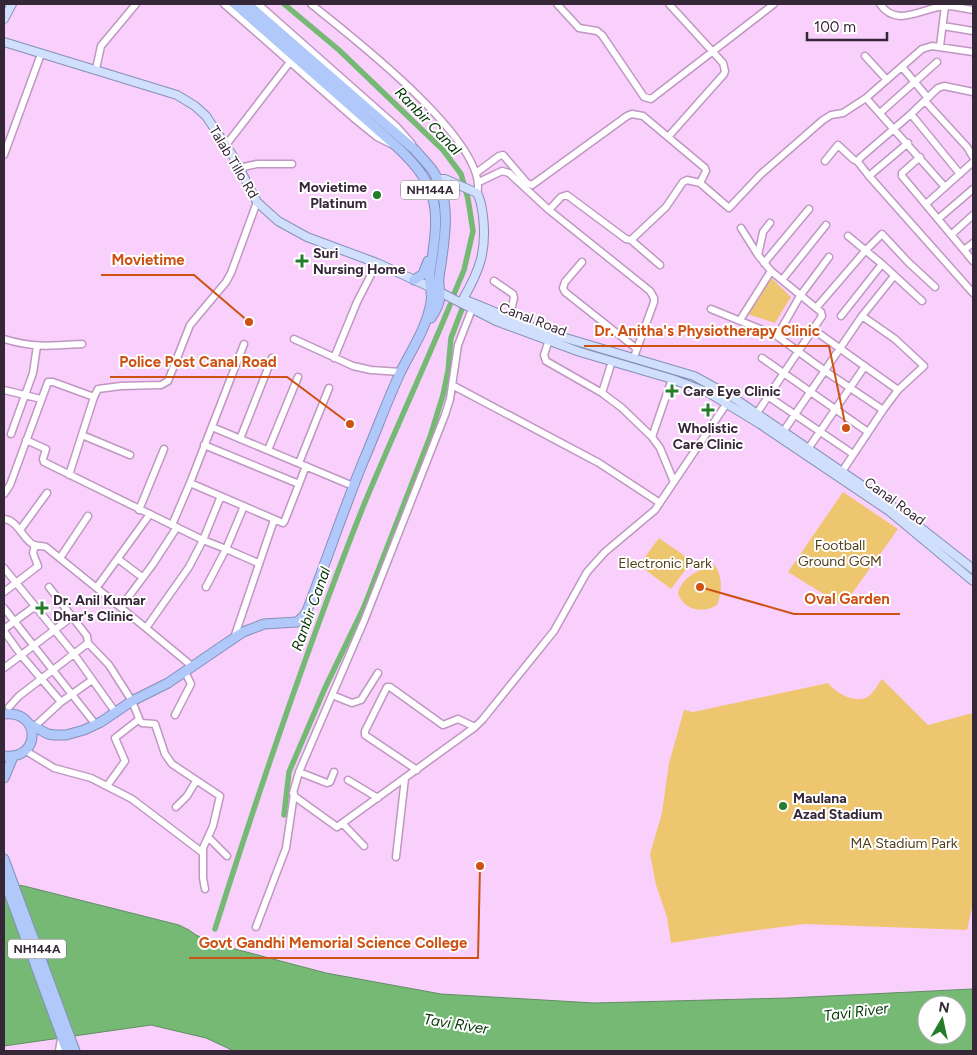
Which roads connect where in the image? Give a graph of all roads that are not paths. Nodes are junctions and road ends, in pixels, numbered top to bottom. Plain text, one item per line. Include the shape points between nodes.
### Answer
1 (12, 4) edge
2 (136, 4) edge
3 (224, 4) edge
4 (235, 4) edge
5 (246, 4) edge
6 (258, 4) edge
7 (311, 4) edge
8 (557, 4) edge
9 (669, 4) edge
10 (774, 4) edge
11 (880, 4) edge
12 (945, 6) junction
13 (973, 10) edge
14 (4, 20) edge
15 (942, 26) junction
16 (973, 31) edge
17 (4, 42) edge
18 (940, 46) junction
19 (712, 52) junction
20 (973, 52) edge
21 (41, 54) junction
22 (865, 56) dead end
23 (290, 62) junction
24 (937, 62) dead end
25 (902, 67) junction
26 (96, 69) junction
27 (887, 80) junction
28 (915, 81) junction
29 (973, 92) edge
30 (866, 98) junction
31 (927, 99) junction
32 (880, 113) junction
33 (910, 114) junction
34 (368, 116) junction
35 (894, 128) junction
36 (668, 137) junction
37 (908, 143) junction
38 (226, 145) junction
39 (396, 146) junction
40 (415, 150) junction
41 (4, 155) edge
42 (920, 157) junction
43 (973, 157) edge
44 (825, 161) dead end
45 (858, 162) junction
46 (973, 162) edge
47 (292, 164) dead end
48 (239, 168) junction
49 (476, 173) junction
50 (960, 174) junction
51 (869, 176) junction
52 (437, 179) junction
53 (479, 182) junction
54 (700, 183) junction
55 (945, 187) junction
56 (973, 189) edge
57 (474, 193) junction
58 (257, 202) junction
59 (926, 204) junction
60 (810, 209) dead end
61 (549, 210) junction
62 (973, 215) edge
63 (938, 219) junction
64 (770, 223) dead end
65 (826, 225) dead end
66 (741, 228) dead end
67 (951, 235) junction
68 (848, 236) dead end
69 (631, 240) junction
70 (973, 243) edge
71 (866, 250) junction
72 (964, 250) junction
73 (434, 251) junction
74 (758, 255) junction
75 (829, 257) dead end
76 (973, 261) edge
77 (582, 262) dead end
78 (377, 263) junction
79 (764, 263) junction
80 (882, 264) junction
81 (660, 265) dead end
82 (771, 271) junction
83 (894, 276) junction
84 (414, 280) junction
85 (782, 280) junction
86 (494, 281) dead end
87 (935, 287) dead end
88 (436, 289) junction
89 (973, 292) edge
90 (800, 296) junction
91 (922, 301) dead end
92 (816, 308) junction
93 (472, 309) junction
94 (711, 309) dead end
95 (841, 316) dead end
96 (862, 316) junction
97 (509, 319) junction
98 (740, 320) junction
99 (814, 330) junction
100 (777, 336) junction
101 (4, 339) edge
102 (294, 339) dead end
103 (549, 340) junction
104 (82, 344) dead end
105 (244, 344) dead end
106 (37, 346) junction
107 (637, 349) junction
108 (840, 349) junction
109 (799, 352) junction
110 (634, 357) junction
111 (272, 358) dead end
112 (334, 358) junction
113 (762, 358) dead end
114 (612, 362) junction
115 (865, 366) junction
116 (825, 371) junction
117 (401, 372) junction
118 (784, 374) junction
119 (298, 377) dead end
120 (672, 379) junction
121 (452, 385) junction
122 (329, 388) dead end
123 (850, 388) junction
124 (4, 390) edge
125 (898, 390) junction
126 (602, 393) junction
127 (810, 393) junction
128 (25, 395) junction
129 (94, 396) junction
130 (769, 397) junction
131 (41, 399) junction
132 (727, 403) junction
133 (834, 410) junction
134 (883, 410) junction
135 (757, 413) junction
136 (795, 414) junction
137 (212, 426) junction
138 (821, 431) junction
139 (784, 432) junction
140 (868, 432) junction
141 (11, 434) dead end
142 (82, 435) junction
143 (652, 437) junction
144 (240, 439) junction
145 (26, 440) junction
146 (204, 445) junction
147 (164, 448) dead end
148 (808, 449) junction
149 (268, 450) junction
150 (853, 454) junction
151 (130, 455) dead end
152 (299, 463) junction
153 (306, 466) junction
154 (840, 475) junction
155 (69, 476) junction
156 (674, 482) junction
157 (7, 483) edge
158 (190, 483) junction
159 (299, 484) junction
160 (353, 486) junction
161 (47, 493) dead end
162 (4, 494) edge
163 (221, 496) junction
164 (660, 503) junction
165 (244, 506) junction
166 (139, 510) junction
167 (150, 514) junction
168 (88, 516) dead end
169 (4, 519) edge
170 (274, 520) junction
171 (174, 526) junction
172 (20, 530) junction
173 (203, 540) junction
174 (35, 545) junction
175 (226, 548) junction
176 (60, 558) junction
177 (118, 559) junction
178 (258, 563) junction
179 (4, 568) edge
180 (973, 569) edge
181 (142, 577) junction
182 (973, 581) edge
183 (15, 583) junction
184 (49, 587) dead end
185 (97, 587) junction
186 (206, 587) dead end
187 (4, 592) edge
188 (34, 606) junction
189 (121, 607) junction
190 (4, 608) edge
191 (73, 616) junction
192 (15, 621) junction
193 (146, 628) junction
194 (54, 629) junction
195 (4, 630) edge
196 (234, 638) junction
197 (88, 643) junction
198 (34, 645) junction
199 (74, 654) junction
200 (21, 655) junction
201 (4, 668) edge
202 (53, 670) junction
203 (378, 673) dead end
204 (189, 674) junction
205 (41, 678) junction
206 (92, 680) junction
207 (72, 694) junction
208 (332, 695) junction
209 (132, 701) junction
210 (61, 702) junction
211 (6, 708) edge
212 (116, 713) junction
213 (175, 715) dead end
214 (137, 716) junction
215 (96, 725) junction
216 (32, 726) junction
217 (475, 727) junction
218 (48, 734) junction
219 (28, 748) junction
220 (8, 757) edge
221 (417, 770) junction
222 (299, 772) junction
223 (334, 772) dead end
224 (4, 778) edge
225 (405, 778) junction
226 (196, 780) junction
227 (348, 780) dead end
228 (107, 786) junction
229 (294, 794) junction
230 (378, 798) junction
231 (176, 806) dead end
232 (343, 824) junction
233 (208, 837) junction
234 (364, 846) dead end
235 (203, 853) junction
236 (228, 856) dead end
237 (396, 857) dead end
238 (5, 862) edge
239 (4, 879) edge
240 (205, 889) dead end
241 (256, 927) dead end
242 (63, 1035) junction
243 (58, 1051) edge
244 (67, 1051) edge
245 (75, 1051) edge

1 - 14 main road
2 - 26 street via 101,46
3 - 23 street
4 - 34 highway, NH144A
5 - 34 highway, NH144A
6 - 40 street via 396,126
7 - 49 street via 422,100 461,145
8 - 19 street via 579,28 602,35 648,99 654,98
9 - 19 street
10 - 19 street
11 - 12 street via 898,16
12 - 13 street
12 - 15 street
15 - 16 street
15 - 18 street
17 - 21 main road, Talab Tillo Rd
18 - 20 street
18 - 25 street via 926,46
19 - 36 street via 723,63 724,74
21 - 26 main road, Talab Tillo Rd
21 - 41 street
22 - 27 street
23 - 38 street
23 - 39 street via 377,137
24 - 28 street
25 - 27 street
25 - 28 street
26 - 38 main road, Talab Tillo Rd via 178,95 206,116
27 - 30 street
28 - 31 street
28 - 32 street
29 - 31 street via 941,86
30 - 32 street
30 - 54 street via 843,113 823,120 729,208
31 - 33 street
31 - 43 street
32 - 35 street
33 - 35 street
33 - 50 street
34 - 39 highway, NH144A
34 - 40 highway, NH144A
35 - 37 street
35 - 45 street
36 - 49 street via 643,116 632,114 532,185 504,156 499,156
36 - 54 street via 705,168
37 - 42 street
37 - 51 street
38 - 48 main road, Talab Tillo Rd
39 - 73 highway, NH144A via 417,166 432,192 436,218
40 - 52 highway, NH144A
42 - 55 street
42 - 59 street via 902,174
44 - 45 street via 838,145
45 - 51 street
46 - 50 street
47 - 48 street
48 - 58 main road, Talab Tillo Rd
49 - 53 street
50 - 55 street
51 - 89 street
52 - 57 main road via 445,179
52 - 88 highway, NH144A via 445,213
53 - 57 street
53 - 61 street via 505,171
54 - 69 street via 690,179 683,182 666,207
55 - 59 street
56 - 63 street
57 - 97 main road, Canal Road via 482,208 485,244 475,280 463,299
58 - 78 main road, Talab Tillo Rd via 289,228
58 - 129 street via 231,273 192,321 170,378 165,383 98,389
59 - 63 street
60 - 79 street
61 - 69 street via 561,197 567,196
61 - 107 street via 650,291 654,302
62 - 67 street
63 - 67 street
64 - 74 street via 764,229
65 - 85 street
66 - 74 street
67 - 72 street
68 - 71 street
69 - 81 street
70 - 72 street
71 - 80 street
71 - 87 street via 883,234
71 - 92 street
72 - 76 street
73 - 84 highway via 423,274
73 - 88 highway, NH144A via 429,277
74 - 79 street
75 - 90 street
77 - 107 street via 565,282 565,292
78 - 84 main road, Talab Tillo Rd
78 - 112 street
79 - 82 street
80 - 83 street
80 - 95 street
82 - 85 street
82 - 98 street
83 - 91 street
83 - 96 street
84 - 88 main road, Talab Tillo Rd
85 - 90 street
86 - 97 street via 513,294
88 - 93 main road, Canal Road
88 - 117 highway, NH144A via 427,319
90 - 92 street
90 - 100 street
92 - 99 street via 822,316
93 - 103 main road, Canal Road
93 - 121 street via 461,333
94 - 98 street
96 - 108 street
96 - 125 street via 895,338 924,366
97 - 110 main road, Canal Road
98 - 100 street
99 - 108 street
99 - 109 street
100 - 109 street
101 - 106 street
102 - 112 street
103 - 114 main road, Canal Road
103 - 126 street via 544,355 546,361
104 - 106 street
105 - 137 street
106 - 128 street via 33,373
107 - 110 street
108 - 115 street
108 - 116 street
109 - 116 street
109 - 118 street
110 - 135 main road, Canal Road via 700,379
111 - 144 street
112 - 117 street via 361,368
113 - 118 street
114 - 120 main road, Canal Road
114 - 126 street
115 - 123 street
115 - 125 street
116 - 123 street
116 - 127 street
117 - 160 highway, NH144A
118 - 127 street
118 - 130 street
119 - 149 street
120 - 132 main road, Canal Road via 700,388
120 - 143 street
121 - 164 street via 599,463
121 - 208 street via 445,415
122 - 152 street
123 - 133 street
123 - 134 street
124 - 128 street
125 - 134 street
126 - 143 street
127 - 133 street
127 - 136 street
128 - 131 street
128 - 141 street
129 - 131 street via 51,381
129 - 142 street
130 - 135 street
130 - 136 street
131 - 145 street
132 - 154 main road, Canal Road
132 - 156 street
133 - 138 street
133 - 140 street
134 - 140 street
135 - 139 main road, Canal Road
136 - 138 street
136 - 139 street
137 - 144 street
137 - 146 street
138 - 148 street
138 - 150 street
139 - 148 main road, Canal Road
140 - 150 street
142 - 151 street
142 - 155 street
143 - 156 street
144 - 149 street
145 - 155 street via 46,449 43,462
145 - 157 street
146 - 158 street
146 - 159 street
147 - 166 street
148 - 154 main road, Canal Road
149 - 152 street
150 - 154 street
152 - 153 street
153 - 159 street
153 - 160 street
154 - 180 main road, Canal Road via 898,510
154 - 182 main road, Canal Road
155 - 166 street
156 - 164 street
157 - 162 street
158 - 163 street
158 - 171 street
159 - 170 street via 285,520 280,523
160 - 196 highway, NH144A via 303,617 297,622 264,624
161 - 172 street
163 - 165 street
163 - 173 street
164 - 217 street via 587,572 554,631
165 - 170 street
165 - 175 street
166 - 167 street
167 - 171 street
167 - 177 street
168 - 176 street
169 - 172 street
170 - 178 street
171 - 173 street
171 - 181 street
172 - 174 street
173 - 175 street
173 - 193 street via 189,567
174 - 176 street via 46,547
174 - 183 street via 33,552 38,566
175 - 178 street
175 - 186 street
176 - 185 street
177 - 181 street
177 - 185 street
178 - 196 street
179 - 183 street
181 - 189 street
183 - 187 street
183 - 188 street
184 - 191 street
185 - 189 street
188 - 192 street
188 - 194 street
189 - 193 street
190 - 192 street
191 - 194 street
191 - 197 street via 87,636
192 - 195 street
192 - 198 street
193 - 204 street
194 - 198 street
194 - 199 street
195 - 200 street
196 - 204 highway, NH144A
197 - 199 street
197 - 209 street via 108,665
198 - 200 street
198 - 202 street
199 - 202 street
199 - 206 street
200 - 201 street
200 - 205 street
202 - 205 street
202 - 207 street
203 - 208 street via 361,700 352,703
204 - 209 highway, NH144A
204 - 213 street via 191,685
205 - 210 street
205 - 211 street
206 - 207 street
206 - 212 street
207 - 210 street
207 - 215 street
208 - 222 street
209 - 212 highway, NH144A
209 - 214 street
210 - 216 street
211 - 216 highway, NH144A
212 - 215 highway, NH144A
214 - 226 street via 142,723 154,724 167,758
214 - 228 street via 115,738 125,761
215 - 218 highway, NH144A via 74,734
216 - 218 highway, NH144A
216 - 219 highway
217 - 221 street
217 - 221 street via 458,718 444,725 387,687 365,735
218 - 219 highway
219 - 220 highway
219 - 228 street via 54,768
220 - 224 highway
221 - 225 street
222 - 223 street via 329,783
222 - 229 street
225 - 230 street
225 - 237 street
226 - 231 street via 187,796
226 - 233 street via 220,797
227 - 230 street
228 - 235 street via 132,799
229 - 232 street via 338,828
229 - 241 street via 286,848
230 - 232 street
232 - 234 street
233 - 235 street
233 - 236 street
235 - 240 street
238 - 242 highway, NH144A
239 - 242 highway, NH144A
242 - 243 street
242 - 244 highway, NH144A
242 - 245 highway, NH144A

